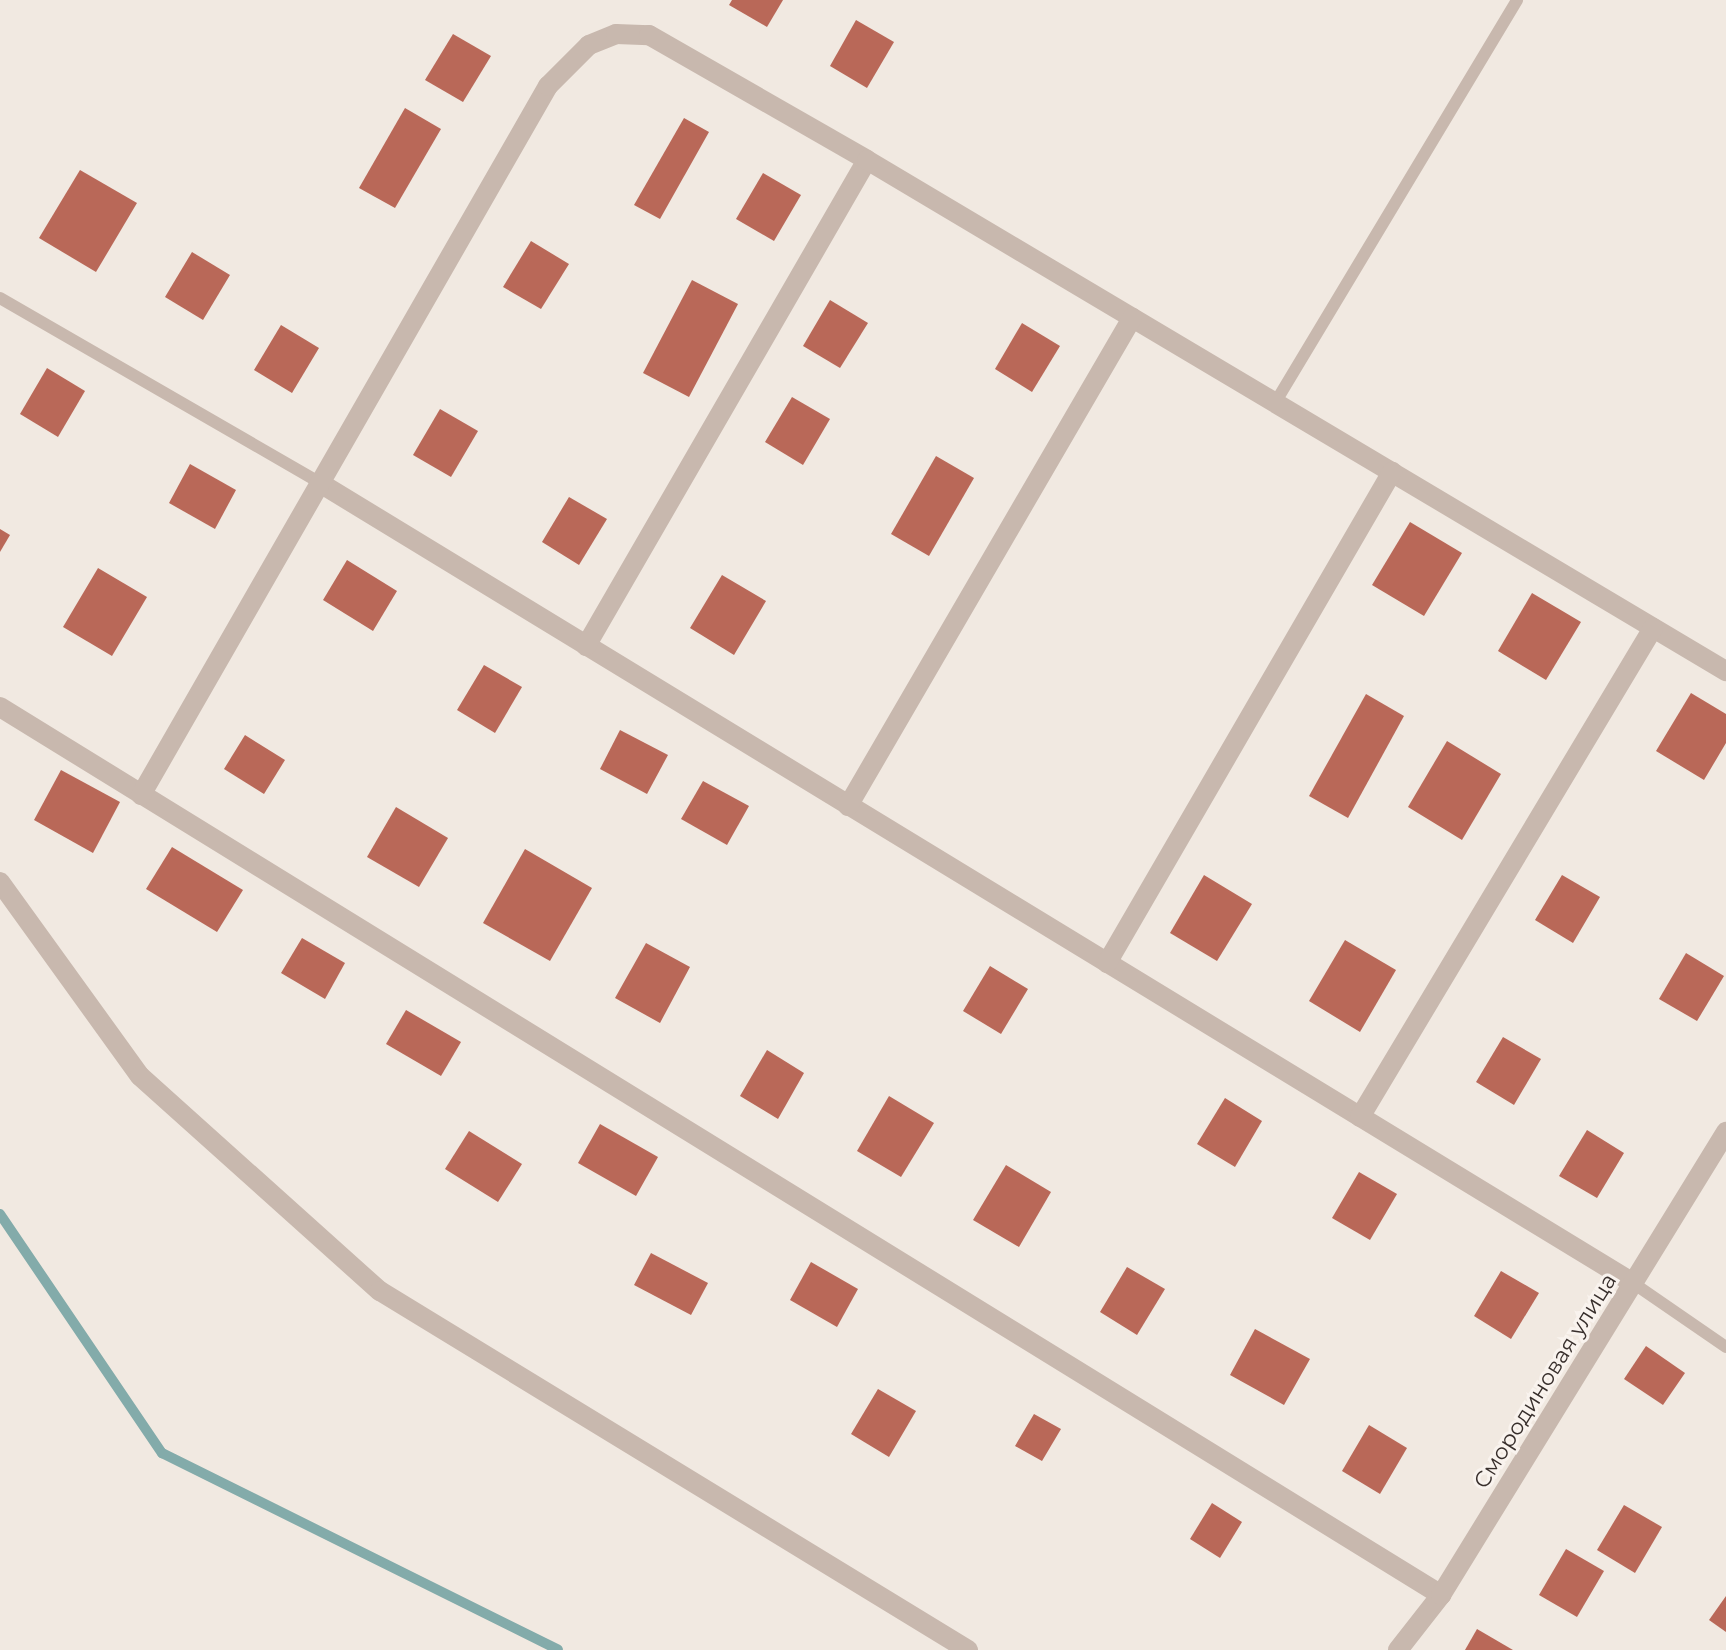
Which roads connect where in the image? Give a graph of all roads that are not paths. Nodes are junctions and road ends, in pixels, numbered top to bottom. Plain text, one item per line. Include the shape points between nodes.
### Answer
1 (1517, 0) edge
2 (867, 160) junction
3 (0, 298) edge
4 (1132, 318) junction
5 (1275, 403) junction
6 (1392, 472) junction
7 (320, 483) junction
8 (1653, 628) junction
9 (586, 646) junction
10 (1726, 671) edge
11 (0, 707) edge
12 (141, 795) junction
13 (848, 806) junction
14 (0, 882) edge
15 (1107, 963) junction
16 (1360, 1117) junction
17 (1726, 1132) edge
18 (1633, 1283) junction
19 (1726, 1347) edge
20 (1441, 1595) junction
21 (968, 1650) edge
22 (1398, 1650) edge

1 - 5 lane
2 - 4 street
2 - 7 street via 649,35 616,34 589,45 548,86
2 - 9 street
3 - 7 lane
4 - 5 street
4 - 13 street
5 - 6 street
6 - 8 street
6 - 15 street
7 - 9 street
7 - 12 street
8 - 10 street
8 - 16 street
9 - 13 street
11 - 12 street
12 - 20 street
13 - 15 street
14 - 21 street via 140,1076 380,1291
15 - 16 street
16 - 18 street
17 - 18 street, Смородиновая улица
18 - 19 lane
18 - 20 street, Смородиновая улица
20 - 22 street, Смородиновая улица

